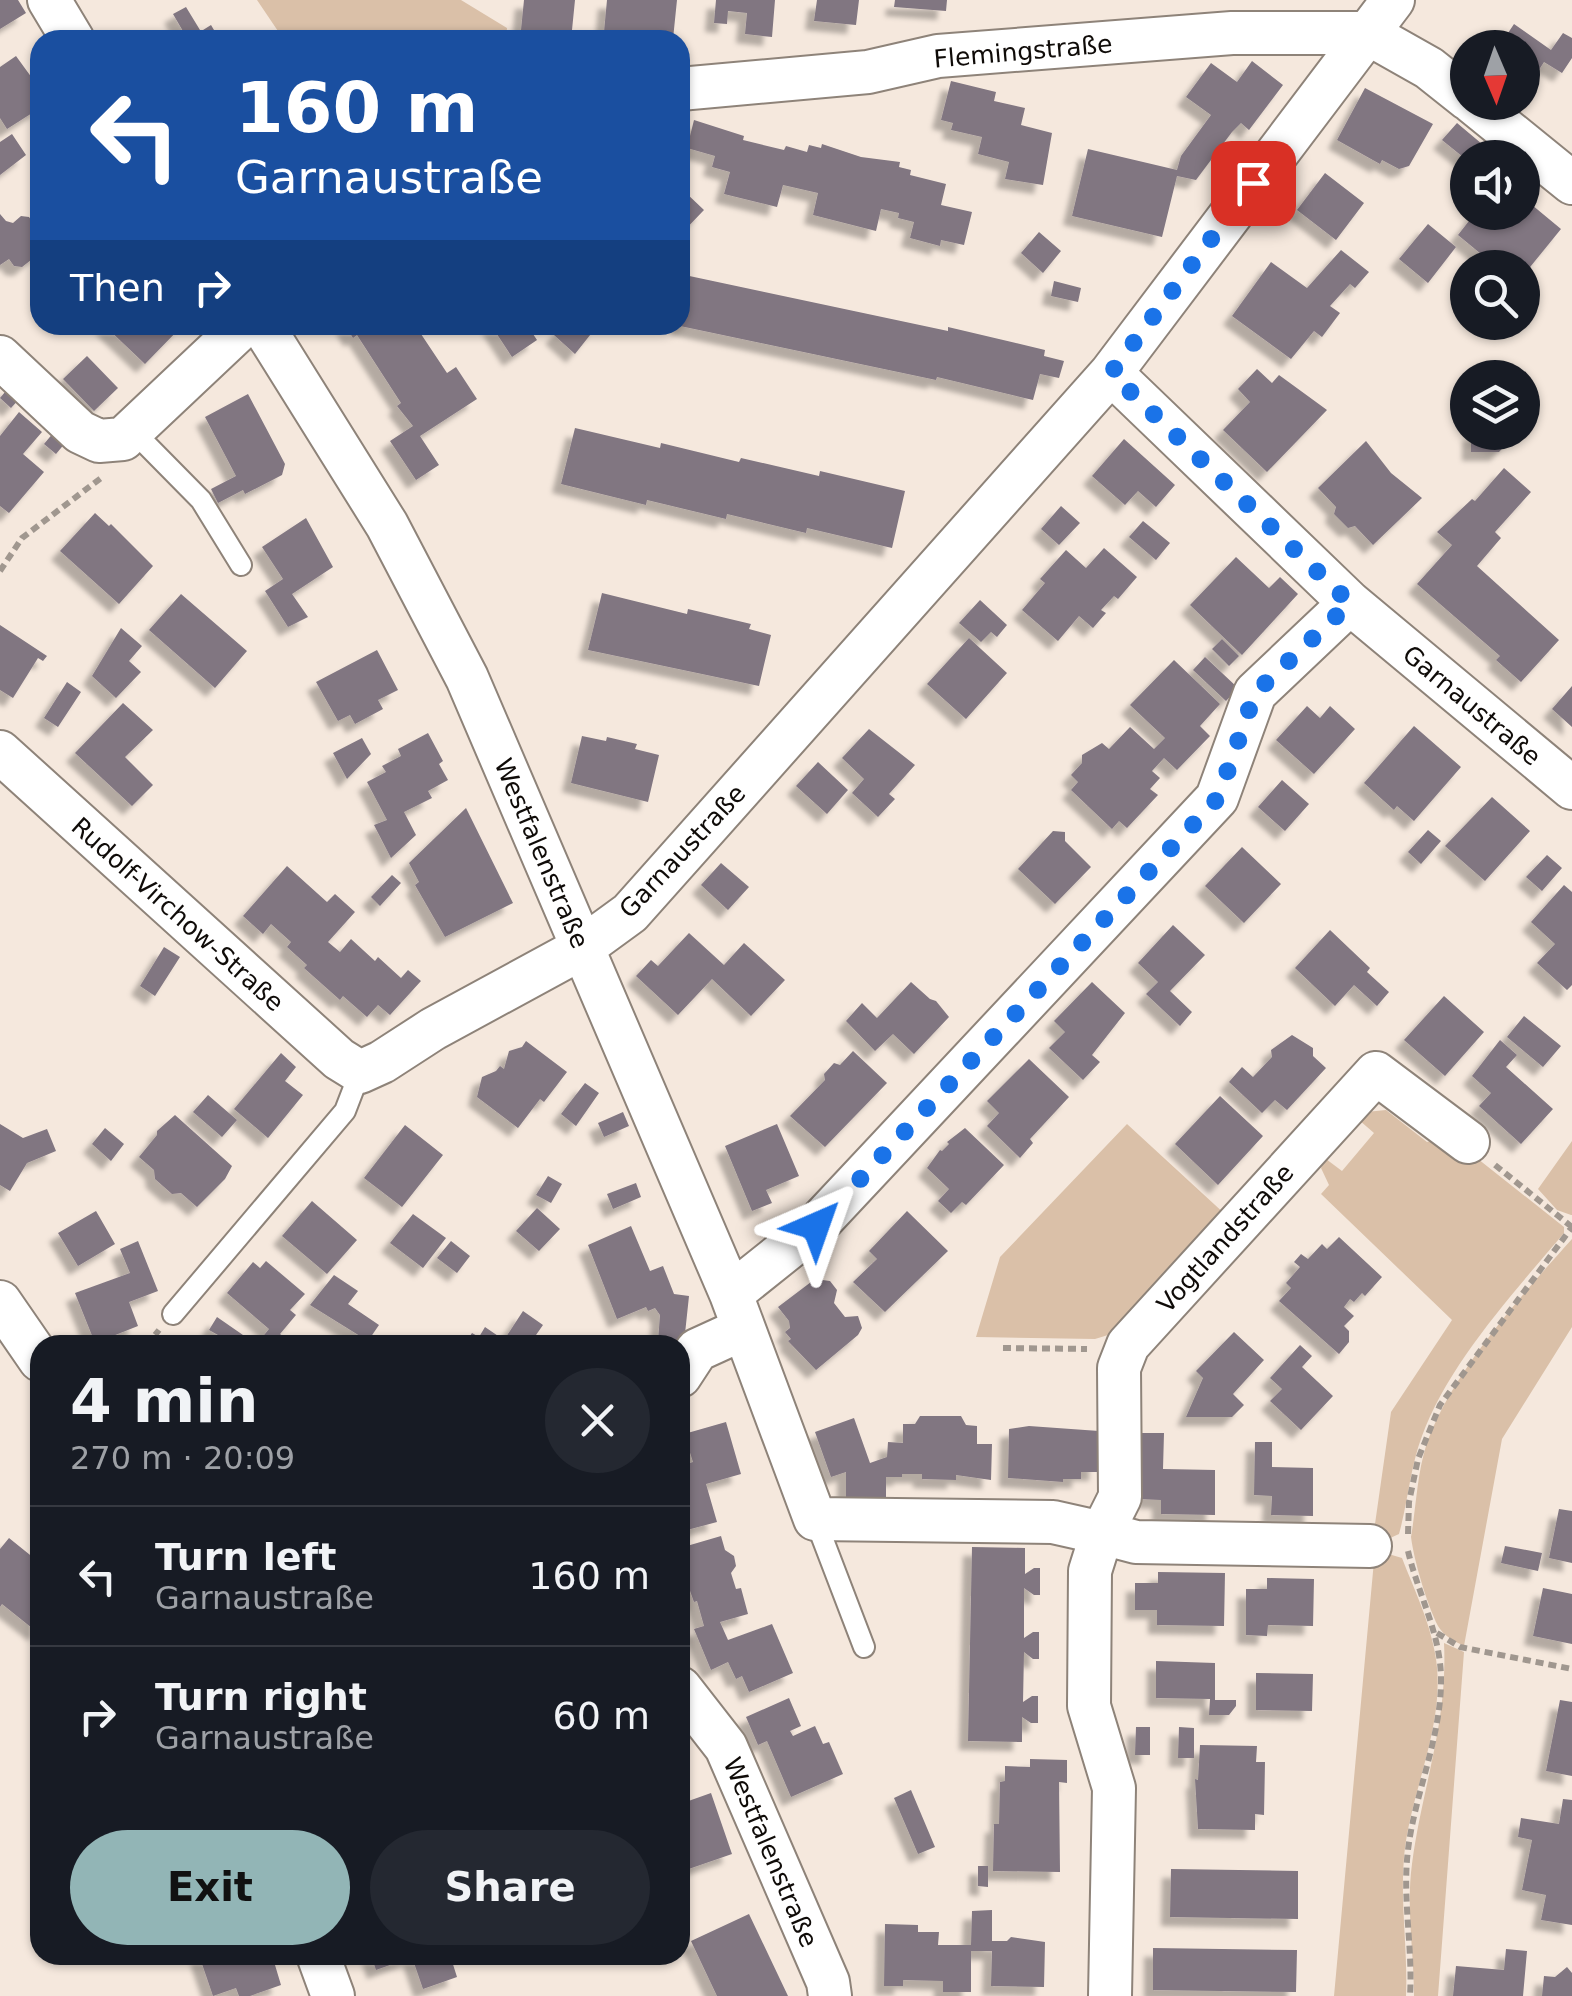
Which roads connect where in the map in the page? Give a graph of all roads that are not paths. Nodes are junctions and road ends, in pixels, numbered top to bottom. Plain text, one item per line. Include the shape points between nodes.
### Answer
1 (49, 0) edge
2 (1380, 17) edge
3 (66, 30) edge
4 (1450, 85) edge
5 (690, 88) edge
6 (1493, 120) edge
7 (1572, 184) edge
8 (233, 335) edge
9 (268, 335) edge
10 (0, 356) edge
11 (1111, 373) junction
12 (128, 435) junction
13 (240, 565) dead end
14 (1350, 603) junction
15 (0, 752) edge
16 (1572, 788) edge
17 (582, 948) junction
18 (360, 1072) junction
19 (1468, 1142) road end
20 (0, 1302) edge
21 (737, 1311) junction
22 (173, 1314) dead end
23 (30, 1346) edge
24 (690, 1361) edge
25 (815, 1519) junction
26 (1102, 1533) junction
27 (1370, 1546) dead end
28 (864, 1648) dead end
29 (690, 1714) edge
30 (322, 1965) edge
31 (333, 1996) edge
32 (830, 1996) edge
33 (1110, 1996) edge

1 - 3 street
2 - 4 street
2 - 5 street, Flemingstraße via 938,56 868,72
2 - 11 street, Garnaustraße
6 - 7 street
8 - 12 street
9 - 17 street, Westfalenstraße via 387,525 462,667
10 - 12 street via 80,432 100,441
11 - 14 street, Garnaustraße
11 - 17 street, Garnaustraße via 630,913
12 - 13 lane via 201,500
14 - 16 street, Garnaustraße
14 - 21 street via 1255,693 1218,798
15 - 18 street, Rudolf-Virchow-Straße via 302,1028
17 - 18 street, Garnaustraße
17 - 21 street, Westfalenstraße
18 - 22 lane via 345,1111
19 - 26 street, Vogtlandstraße via 1376,1073 1127,1350 1119,1368 1120,1497
20 - 23 street
21 - 24 street
21 - 25 street
25 - 26 street via 1054,1522
25 - 28 lane
26 - 27 street via 1136,1542
26 - 33 street via 1090,1572 1089,1706 1114,1788
29 - 32 street, Westfalenstraße via 726,1746
30 - 31 street

